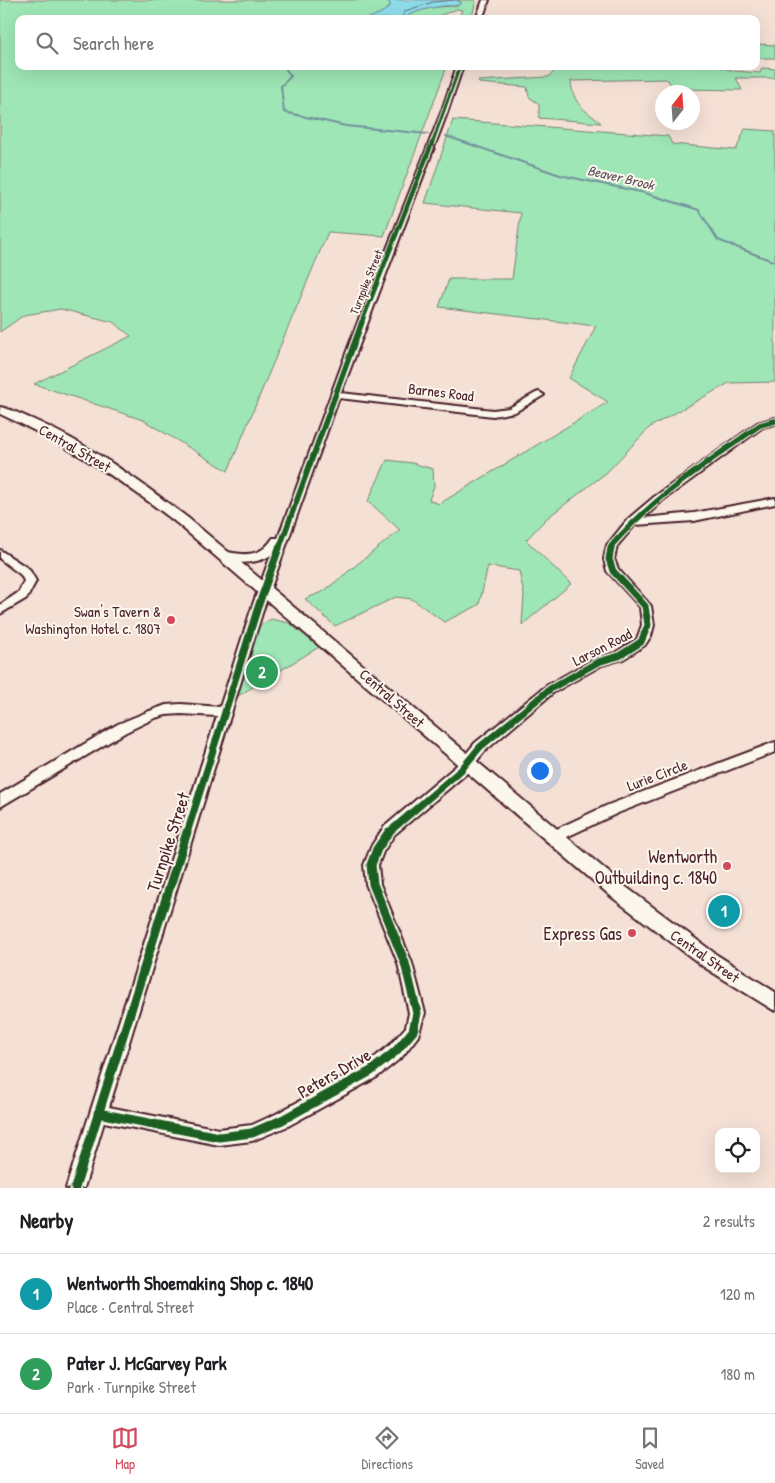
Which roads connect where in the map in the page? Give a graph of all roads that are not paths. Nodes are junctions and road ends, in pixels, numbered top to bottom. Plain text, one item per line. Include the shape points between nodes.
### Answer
1 (486, 0) edge
2 (480, 15) edge
3 (458, 70) edge
4 (335, 394) junction
5 (539, 395) dead end
6 (0, 410) edge
7 (775, 421) edge
8 (775, 501) edge
9 (295, 506) junction
10 (632, 522) junction
11 (0, 554) edge
12 (228, 556) junction
13 (265, 589) junction
14 (0, 610) edge
15 (225, 712) junction
16 (775, 747) edge
17 (466, 763) junction
18 (0, 801) edge
19 (552, 837) junction
20 (775, 1002) edge
21 (98, 1113) junction
22 (75, 1188) edge

1 - 2 street
3 - 4 street, Turnpike Street
4 - 5 street, Barnes Road via 493,413 512,410
4 - 9 street, Turnpike Street
6 - 12 main road, Central Street via 46,429 87,452
7 - 10 street, Larson Road via 760,425 658,499
8 - 10 street via 694,517
9 - 12 street, Turnpike Street via 273,549 265,556 251,560
9 - 13 street, Turnpike Street
10 - 17 street, Larson Road via 612,545 609,559 613,571 645,606 648,618 641,642 550,689
11 - 14 street via 25,572 30,581 22,596
12 - 13 main road, Central Street
13 - 15 street, Turnpike Street
13 - 17 main road, Central Street
15 - 18 street via 166,710 122,728
15 - 21 street, Turnpike Street
16 - 19 street, Lurie Circle via 613,809
17 - 19 main road, Central Street
17 - 21 street, Peters Drive via 389,832 371,865 373,884 405,963 417,1013 413,1031 396,1051 371,1071 252,1133 219,1137
19 - 20 main road, Central Street via 654,920
21 - 22 street, Turnpike Street

